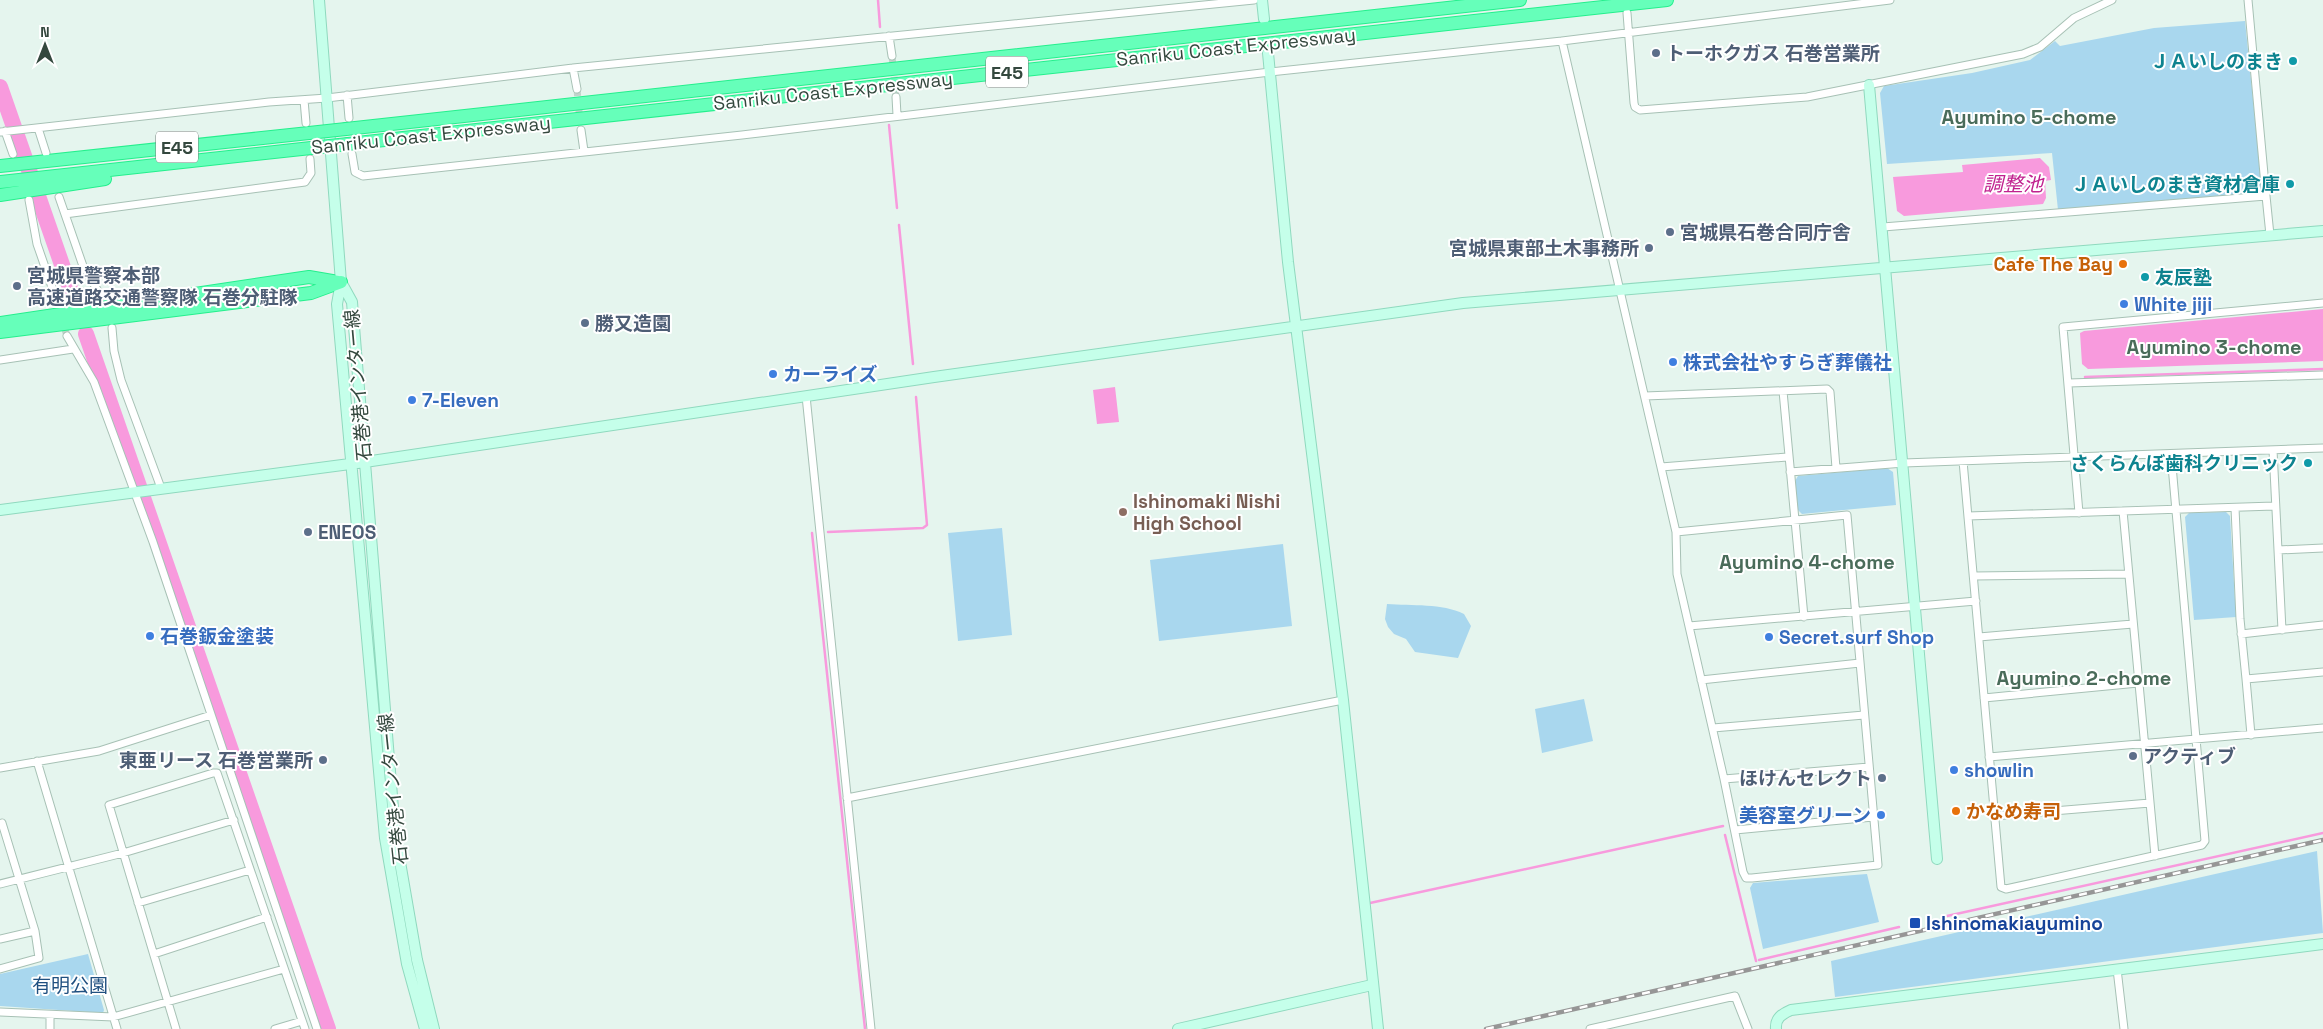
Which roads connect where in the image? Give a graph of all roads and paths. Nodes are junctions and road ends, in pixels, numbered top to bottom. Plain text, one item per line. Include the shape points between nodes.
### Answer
1 (319, 0) edge
2 (1254, 0) edge
3 (1262, 0) edge
4 (1520, 0) edge
5 (1667, 0) edge
6 (1890, 0) edge
7 (2248, 0) edge
8 (2107, 1) edge
9 (1627, 14) dead end
10 (1264, 19) dead end
11 (1629, 33) junction
12 (889, 36) junction
13 (1562, 41) junction
14 (1268, 53) dead end
15 (892, 56) tunnel mouth
16 (573, 68) junction
17 (1270, 72) junction
18 (1869, 85) junction
19 (577, 89) tunnel mouth
20 (346, 95) junction
21 (896, 97) tunnel mouth
22 (327, 98) junction
23 (304, 100) junction
24 (897, 115) junction
25 (347, 124) junction
26 (36, 128) junction
27 (308, 128) junction
28 (581, 130) tunnel mouth
29 (5, 131) edge
30 (350, 149) junction
31 (584, 152) junction
32 (310, 153) junction
33 (46, 157) junction
34 (17, 159) junction
35 (0, 166) edge
36 (0, 182) edge
37 (54, 187) junction
38 (29, 190) junction
39 (0, 195) edge
40 (2266, 196) junction
41 (65, 214) junction
42 (1883, 227) junction
43 (2323, 231) edge
44 (2270, 236) junction
45 (1886, 270) junction
46 (341, 282) junction
47 (53, 290) tunnel mouth
48 (1619, 290) junction
49 (101, 296) dead end
50 (2323, 303) edge
51 (0, 323) edge
52 (1295, 326) junction
53 (112, 328) dead end
54 (0, 332) edge
55 (67, 336) tunnel mouth
56 (73, 349) junction
57 (0, 360) edge
58 (2323, 375) edge
59 (2068, 383) junction
60 (1783, 391) junction
61 (806, 396) junction
62 (1645, 396) junction
63 (2323, 448) edge
64 (2273, 450) junction
65 (2171, 454) junction
66 (1788, 457) junction
67 (2074, 457) junction
68 (1963, 461) junction
69 (365, 462) junction
70 (1904, 463) junction
71 (350, 464) junction
72 (1661, 467) junction
73 (1836, 468) junction
74 (1790, 472) junction
75 (160, 488) junction
76 (135, 492) junction
77 (2274, 506) junction
78 (2235, 508) junction
79 (2176, 509) junction
80 (0, 510) edge
81 (2123, 511) junction
82 (2079, 513) junction
83 (1968, 516) junction
84 (1795, 518) junction
85 (1676, 532) junction
86 (2323, 548) edge
87 (2278, 550) junction
88 (2128, 574) junction
89 (1974, 576) junction
90 (1976, 601) junction
91 (1916, 606) junction
92 (1855, 611) junction
93 (1804, 617) junction
94 (2133, 624) junction
95 (2323, 624) edge
96 (1688, 626) junction
97 (2282, 630) junction
98 (2241, 634) junction
99 (1979, 637) junction
100 (1860, 663) junction
101 (2323, 672) edge
102 (2246, 679) junction
103 (1701, 680) junction
104 (2138, 683) junction
105 (1984, 698) junction
106 (1344, 700) junction
107 (210, 715) junction
108 (1864, 715) junction
109 (1713, 728) junction
110 (2323, 728) edge
111 (2250, 734) junction
112 (2196, 739) junction
113 (2144, 744) junction
114 (1989, 757) junction
115 (38, 761) junction
116 (1869, 767) junction
117 (0, 768) edge
118 (1724, 779) junction
119 (847, 798) junction
120 (2150, 803) junction
121 (1994, 816) junction
122 (1873, 817) junction
123 (234, 820) junction
124 (0, 824) edge
125 (1735, 830) junction
126 (123, 853) junction
127 (2154, 856) junction
128 (1937, 859) dead end
129 (69, 867) junction
130 (250, 870) junction
131 (18, 880) junction
132 (0, 884) edge
133 (138, 903) junction
134 (267, 917) junction
135 (35, 931) junction
136 (0, 939) edge
137 (2323, 944) edge
138 (154, 954) junction
139 (0, 969) edge
140 (284, 969) junction
141 (2117, 969) junction
142 (1372, 985) junction
143 (168, 1002) junction
144 (0, 1012) edge
145 (50, 1015) junction
146 (113, 1017) junction
147 (302, 1021) junction
148 (50, 1029) edge
149 (117, 1029) edge
150 (176, 1029) edge
151 (274, 1029) edge
152 (305, 1029) edge
153 (317, 1029) edge
154 (425, 1029) edge
155 (434, 1029) edge
156 (871, 1029) edge
157 (1178, 1029) edge
158 (1378, 1029) edge
159 (1590, 1029) edge
160 (1748, 1029) edge
161 (1776, 1029) edge
162 (2124, 1029) edge

1 - 22 street
2 - 12 street
3 - 10 street
4 - 25 highway, Sanriku Coast Expressway / E45
5 - 30 highway, Sanriku Coast Expressway / E45
6 - 11 street
7 - 40 street
8 - 18 street via 2074,18 2029,53
9 - 11 street
11 - 13 street
11 - 18 street via 1634,103 1640,110 1807,97
12 - 15 street
12 - 16 street
13 - 17 street
13 - 48 street
14 - 17 street
16 - 19 street
16 - 20 street
17 - 24 street
17 - 52 street
18 - 42 street
20 - 22 street
20 - 25 street
21 - 24 street
22 - 23 street
22 - 46 street
23 - 26 street
23 - 27 street
24 - 31 street
25 - 27 highway, Sanriku Coast Expressway / E45, bridge
26 - 29 street
26 - 33 street
27 - 33 highway, Sanriku Coast Expressway / E45
28 - 31 street
29 - 34 street
30 - 31 street via 355,172 364,176
30 - 32 highway, Sanriku Coast Expressway / E45, bridge
32 - 37 highway, Sanriku Coast Expressway / E45 via 243,155
32 - 41 street via 311,173 305,182
33 - 34 highway, Sanriku Coast Expressway / E45
34 - 35 highway, Sanriku Coast Expressway / E45
36 - 38 highway
37 - 38 highway, Sanriku Coast Expressway
37 - 41 street
38 - 39 highway
38 - 47 street via 44,266
40 - 42 street
40 - 44 street
41 - 49 street via 83,266
42 - 45 street
43 - 44 street
44 - 45 street
45 - 48 street
45 - 70 street
46 - 51 highway via 309,277
46 - 54 highway via 311,292
46 - 69 street, 石巻港インター線 via 352,302
46 - 71 street, 石巻港インター線 via 337,304
48 - 52 street via 1480,301
48 - 62 street
50 - 59 street via 2063,327
52 - 61 street
52 - 106 street
53 - 75 street via 122,380
55 - 56 street
56 - 57 street
56 - 76 street via 94,382
58 - 59 street
59 - 67 street
60 - 62 street
60 - 66 street
60 - 73 street via 1827,389 1830,392
61 - 69 street
61 - 119 street
62 - 72 street
63 - 64 street
64 - 65 street
64 - 77 street
65 - 67 street
65 - 79 street
66 - 72 street
66 - 74 street
67 - 68 street
67 - 82 street
68 - 70 street
68 - 83 street
69 - 71 street
69 - 155 street, 石巻港インター線 via 395,834 417,960
70 - 73 street
70 - 91 street
71 - 75 street
71 - 154 street, 石巻港インター線 via 385,838 407,964
72 - 85 street
73 - 74 street
74 - 84 street
75 - 76 street
76 - 80 street
76 - 107 street
77 - 78 street
77 - 87 street
78 - 79 street
78 - 98 street
79 - 81 street
79 - 112 street
81 - 82 street
81 - 88 street
82 - 83 street
83 - 89 street
84 - 85 street
84 - 92 street via 1847,515
84 - 93 street
85 - 96 street via 1677,574
86 - 87 street
87 - 97 street
88 - 89 street
88 - 94 street
89 - 90 street
90 - 91 street
90 - 99 street
91 - 92 street
91 - 128 street
92 - 93 street
92 - 100 street
93 - 96 street
94 - 99 street
94 - 104 street
95 - 97 street
96 - 103 street
97 - 98 street
98 - 102 street
99 - 105 street
100 - 103 street
100 - 108 street
101 - 102 street
102 - 111 street
103 - 109 street
104 - 105 street
104 - 113 street
105 - 114 street
106 - 119 street
106 - 142 street
107 - 115 street via 98,751
107 - 153 street
108 - 109 street
108 - 116 street
109 - 118 street
110 - 111 street
111 - 112 street
112 - 113 street
112 - 127 street via 2205,840 2202,845
113 - 114 street
113 - 120 street
114 - 121 street
115 - 117 street
115 - 129 street
116 - 118 street
116 - 122 street
118 - 125 street
119 - 156 street
120 - 121 street
120 - 127 street
121 - 127 street via 2001,887 2006,889
122 - 125 street
122 - 125 street via 1878,865 1752,878 1746,878 1743,872
123 - 126 street
123 - 126 street via 217,773 213,772 108,804
123 - 130 street
124 - 131 street
126 - 129 street
126 - 133 street
129 - 131 street
129 - 146 street
130 - 133 street
130 - 134 street
131 - 132 street
131 - 135 street
133 - 138 street
134 - 138 street
134 - 140 street
135 - 136 street
135 - 139 street via 40,958
137 - 141 street
138 - 143 street
140 - 143 street
140 - 147 street
141 - 161 street via 1791,1010 1778,1019
141 - 162 street
142 - 157 street
142 - 158 street
143 - 146 street
143 - 150 street
144 - 145 street
145 - 146 street
145 - 148 street
146 - 149 street
147 - 151 street
147 - 152 street
159 - 160 street via 1736,996

